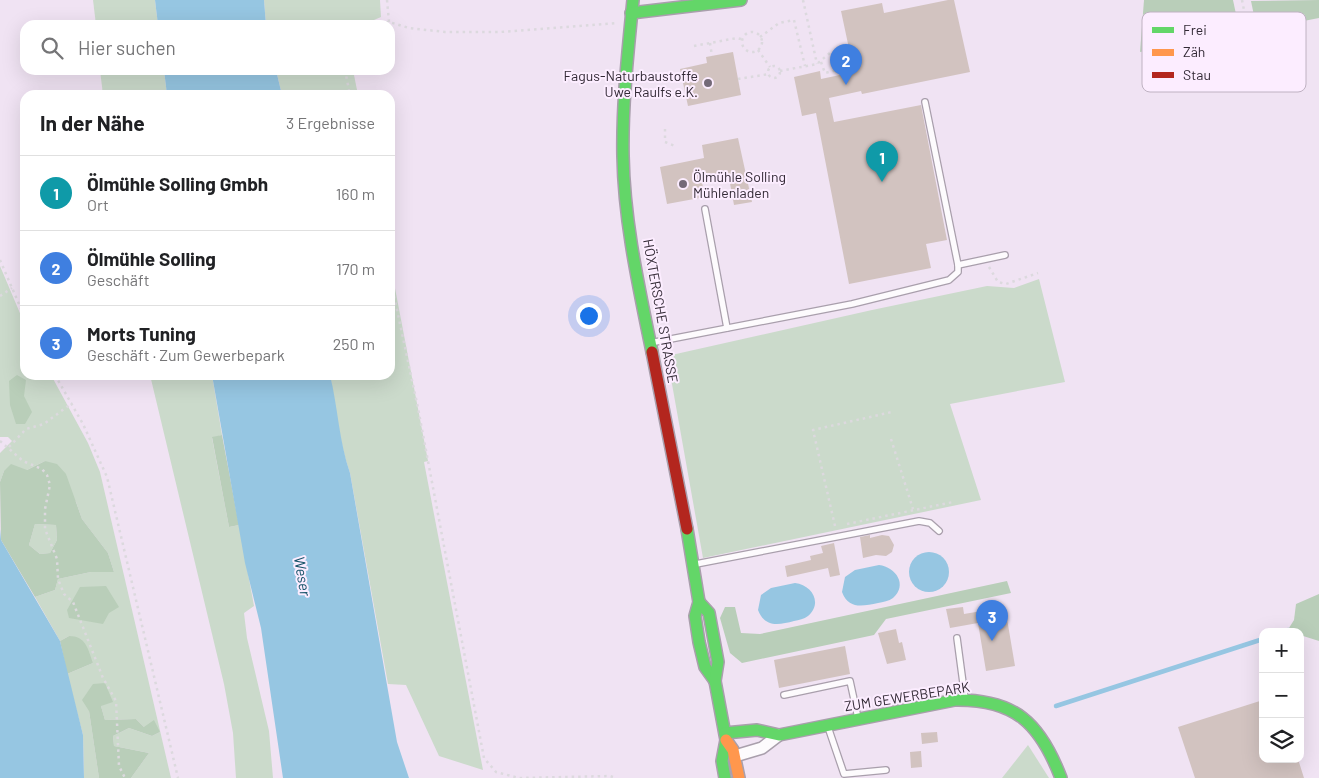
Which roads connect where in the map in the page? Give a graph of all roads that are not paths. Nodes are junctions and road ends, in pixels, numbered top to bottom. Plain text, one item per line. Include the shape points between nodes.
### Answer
1 (633, 0) edge
2 (741, 0) edge
3 (630, 18) junction
4 (925, 102) dead end
5 (704, 209) dead end
6 (1004, 255) dead end
7 (958, 265) junction
8 (727, 328) junction
9 (650, 343) junction
10 (939, 530) dead end
11 (694, 564) junction
12 (957, 638) dead end
13 (784, 695) dead end
14 (966, 699) junction
15 (858, 718) junction
16 (828, 725) junction
17 (779, 735) junction
18 (725, 736) junction
19 (735, 756) junction
20 (886, 770) dead end
21 (725, 778) edge
22 (738, 778) edge
23 (1061, 778) edge

1 - 3 street, HÖXTERSCHE STRASSE
2 - 3 street
3 - 9 street, HÖXTERSCHE STRASSE via 623,101 623,158 628,214
4 - 7 lane
5 - 8 lane
6 - 7 lane
7 - 8 lane via 958,272 949,280 852,304
8 - 9 lane
9 - 11 street, HÖXTERSCHE STRASSE
10 - 11 lane via 930,523 919,521
11 - 18 street, HÖXTERSCHE STRASSE via 699,602 695,616 699,642 705,667 715,681
12 - 14 lane
13 - 15 lane via 850,681
14 - 15 street, ZUM GEWERBEPARK
14 - 23 street, ZUM GEWERBEPARK via 1002,704 1020,714 1039,733
15 - 16 street, ZUM GEWERBEPARK
16 - 17 street, ZUM GEWERBEPARK
16 - 20 lane via 844,774
17 - 18 street, ZUM GEWERBEPARK via 757,730
17 - 19 street, ZUM GEWERBEPARK via 762,748
18 - 19 street
18 - 21 street via 722,761
19 - 22 street

